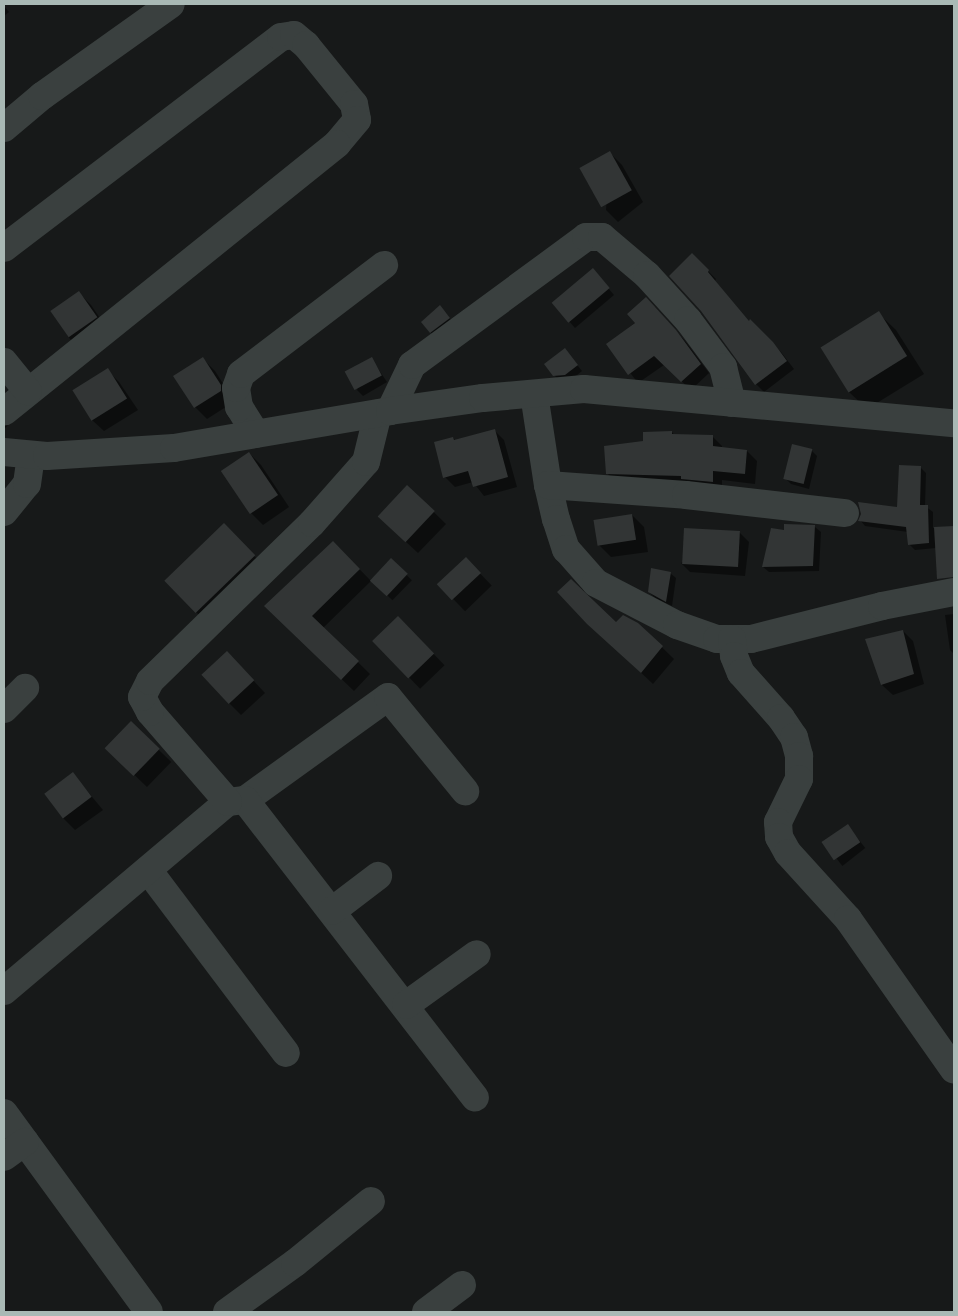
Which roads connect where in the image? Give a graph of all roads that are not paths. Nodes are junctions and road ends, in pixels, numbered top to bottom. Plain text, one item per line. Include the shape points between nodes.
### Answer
1 (171, 4) edge
2 (4, 128) edge
3 (4, 248) edge
4 (384, 265) dead end
5 (4, 362) edge
6 (28, 392) junction
7 (534, 394) junction
8 (732, 403) junction
9 (4, 412) edge
10 (384, 412) junction
11 (954, 423) edge
12 (256, 434) junction
13 (4, 452) edge
14 (31, 455) junction
15 (548, 485) junction
16 (4, 512) edge
17 (846, 512) dead end
18 (954, 592) edge
19 (732, 639) junction
20 (25, 688) dead end
21 (4, 709) edge
22 (464, 792) dead end
23 (237, 801) junction
24 (148, 870) junction
25 (378, 876) dead end
26 (332, 911) junction
27 (477, 954) dead end
28 (4, 991) edge
29 (406, 1005) junction
30 (286, 1053) dead end
31 (954, 1070) edge
32 (475, 1098) dead end
33 (4, 1113) edge
34 (14, 1150) edge
35 (371, 1201) dead end
36 (462, 1285) dead end
37 (149, 1312) edge
38 (227, 1312) edge
39 (426, 1312) edge

1 - 2 street via 42,96
3 - 6 street via 281,37 294,36 306,45 354,104 357,120 337,144
4 - 12 street via 241,374 236,388 239,408
5 - 6 street
6 - 9 street
7 - 8 street via 584,389
7 - 10 street
7 - 15 street
8 - 10 street via 723,367 688,320 647,275 602,237 586,237 412,365
8 - 11 street
10 - 12 street
10 - 23 street via 366,462 312,523 150,681 142,697 150,712
12 - 14 street via 174,448
13 - 14 street
14 - 16 street via 27,484
15 - 17 street
15 - 19 street via 566,549 596,583 677,626 717,640
18 - 19 street via 752,638
19 - 31 street via 734,656 742,673 781,718 794,737 799,756 799,779 778,822 780,837 788,853 848,919
20 - 21 street
22 - 23 street via 388,697
23 - 24 street
23 - 26 street
24 - 28 street
24 - 30 street
25 - 26 street
26 - 29 street
27 - 29 street
29 - 32 street
33 - 34 street
34 - 37 street
35 - 38 street via 295,1263
36 - 39 street

